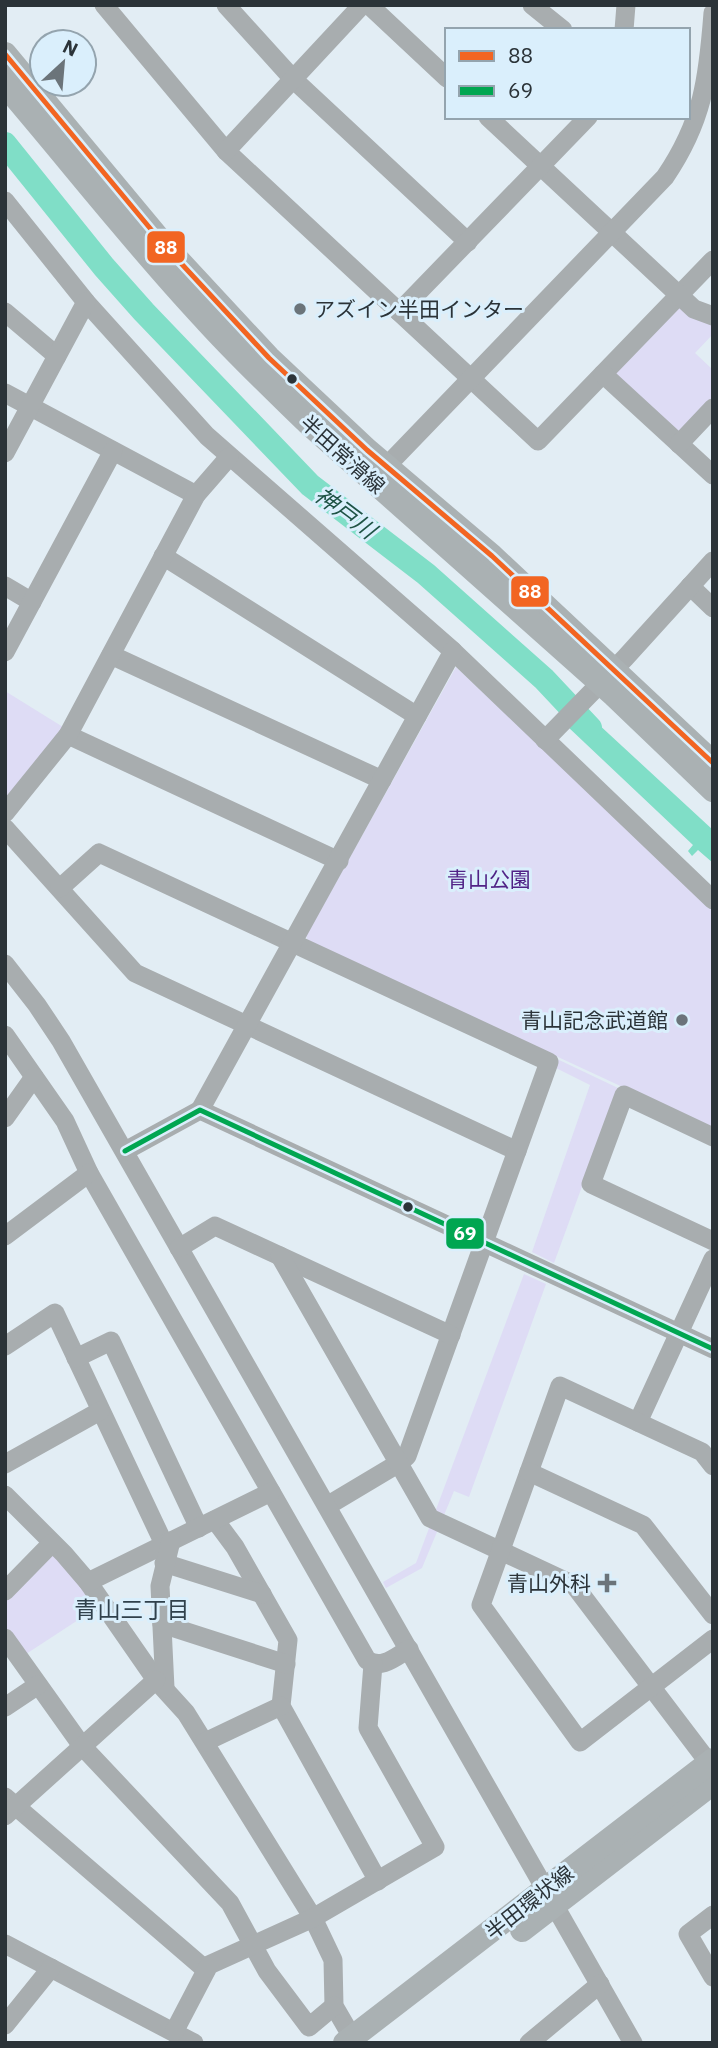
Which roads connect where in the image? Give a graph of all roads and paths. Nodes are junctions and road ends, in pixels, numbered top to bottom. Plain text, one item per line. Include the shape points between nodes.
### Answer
1 (104, 5) edge
2 (362, 5) edge
3 (369, 5) edge
4 (532, 5) edge
5 (626, 5) edge
6 (230, 7) edge
7 (713, 13) edge
8 (561, 28) edge
9 (624, 28) edge
10 (712, 44) edge
11 (5, 54) edge
12 (445, 76) edge
13 (293, 79) junction
14 (5, 85) edge
15 (490, 119) edge
16 (586, 119) edge
17 (226, 151) junction
18 (540, 166) junction
19 (5, 201) edge
20 (612, 232) junction
21 (468, 242) junction
22 (713, 260) edge
23 (679, 295) junction
24 (86, 302) junction
25 (5, 312) edge
26 (399, 312) junction
27 (713, 316) edge
28 (57, 356) junction
29 (603, 374) junction
30 (471, 379) junction
31 (5, 393) edge
32 (30, 407) junction
33 (713, 408) edge
34 (679, 444) junction
35 (113, 451) junction
36 (5, 452) edge
37 (229, 457) junction
38 (379, 474) junction
39 (713, 475) edge
40 (196, 495) junction
41 (163, 556) junction
42 (713, 561) edge
43 (5, 586) edge
44 (690, 586) junction
45 (32, 602) junction
46 (713, 608) edge
47 (453, 651) junction
48 (5, 652) edge
49 (111, 654) junction
50 (600, 683) junction
51 (417, 716) junction
52 (68, 735) junction
53 (550, 735) junction
54 (713, 762) edge
55 (382, 780) junction
56 (713, 790) edge
57 (5, 813) edge
58 (5, 828) edge
59 (339, 861) junction
60 (60, 888) junction
61 (713, 900) edge
62 (293, 944) junction
63 (5, 964) edge
64 (247, 1025) junction
65 (5, 1035) edge
66 (34, 1077) junction
67 (200, 1110) junction
68 (5, 1118) edge
69 (713, 1137) edge
70 (125, 1151) junction
71 (517, 1151) junction
72 (89, 1172) junction
73 (5, 1236) edge
74 (713, 1241) edge
75 (484, 1243) junction
76 (179, 1248) junction
77 (281, 1256) junction
78 (713, 1259) edge
79 (679, 1333) junction
80 (451, 1335) junction
81 (5, 1346) edge
82 (713, 1349) edge
83 (76, 1358) junction
84 (100, 1411) junction
85 (638, 1422) junction
86 (399, 1463) junction
87 (5, 1464) edge
88 (713, 1466) edge
89 (529, 1472) junction
90 (271, 1492) junction
91 (5, 1495) edge
92 (327, 1506) junction
93 (207, 1524) junction
94 (52, 1543) junction
95 (166, 1550) junction
96 (500, 1551) junction
97 (88, 1582) junction
98 (5, 1591) edge
99 (262, 1594) junction
100 (713, 1615) edge
101 (162, 1624) junction
102 (5, 1639) edge
103 (713, 1639) edge
104 (409, 1649) junction
105 (286, 1664) junction
106 (373, 1664) junction
107 (160, 1684) junction
108 (38, 1685) junction
109 (652, 1686) junction
110 (281, 1706) junction
111 (5, 1707) edge
112 (205, 1742) junction
113 (82, 1746) junction
114 (712, 1769) edge
115 (9, 1806) edge
116 (378, 1881) junction
117 (551, 1896) junction
118 (713, 1915) edge
119 (313, 1918) junction
120 (5, 1944) edge
121 (254, 1945) junction
122 (51, 1968) junction
123 (206, 1970) junction
124 (713, 1977) edge
125 (600, 1984) junction
126 (334, 2006) junction
127 (5, 2025) edge
128 (174, 2032) junction
129 (357, 2041) edge
130 (194, 2043) edge
131 (529, 2043) edge
132 (634, 2043) edge

1 - 17 street
2 - 13 street
3 - 12 street
4 - 8 street
5 - 9 street
6 - 13 street
7 - 10 street
10 - 20 street via 704,96 682,153
11 - 38 main road, 半田常滑線 via 216,303 320,407
13 - 17 street
13 - 21 street
14 - 38 main road, 半田常滑線 via 202,317 307,422
15 - 18 street
16 - 18 street
17 - 26 street
18 - 20 street
18 - 21 street
19 - 24 street
20 - 23 street
20 - 30 street
21 - 26 street
22 - 23 street
23 - 27 street via 694,309
23 - 29 street
24 - 28 street
24 - 37 street
25 - 28 street
26 - 30 street
28 - 32 street
29 - 30 street via 538,441
29 - 34 street
30 - 38 street
31 - 32 street
32 - 35 street
32 - 36 street
33 - 34 street
34 - 39 street
35 - 40 street
35 - 45 street
37 - 40 street
37 - 47 street
38 - 50 main road, 半田常滑線 via 492,556
40 - 41 street
41 - 49 street
41 - 51 street
42 - 44 street
43 - 45 street
44 - 46 street
44 - 50 street
45 - 48 street
47 - 51 street
47 - 53 street
49 - 52 street
49 - 55 street
50 - 53 street
50 - 54 main road, 半田常滑線
50 - 56 main road, 半田常滑線
51 - 55 street
52 - 57 street
52 - 59 street
53 - 61 street
55 - 59 street
58 - 60 street
59 - 62 street
60 - 62 street via 99,853
60 - 64 street via 135,974
62 - 64 street
62 - 71 street via 549,1062
63 - 70 street via 61,1041
64 - 67 street
64 - 71 street
65 - 66 street
66 - 68 street
66 - 72 street via 65,1121
67 - 70 street
67 - 75 street
69 - 74 street via 624,1096 591,1184
70 - 76 street
71 - 75 street
72 - 73 street
72 - 90 street
75 - 79 street
75 - 80 street
76 - 77 street via 215,1226
76 - 92 street
77 - 80 street
77 - 86 street
78 - 79 street
79 - 82 street
79 - 85 street
80 - 86 street via 407,1456
81 - 83 street via 55,1313
83 - 84 street
83 - 93 street via 111,1341
84 - 87 street
84 - 95 street
85 - 88 street via 702,1452
85 - 89 street via 560,1386
86 - 92 street
86 - 96 street via 430,1518
89 - 96 street
89 - 100 street via 643,1525
90 - 93 street
90 - 106 street via 366,1660
91 - 94 street
92 - 104 street
93 - 95 street
93 - 99 street via 235,1547
94 - 97 street
94 - 98 street
95 - 97 street
95 - 99 street
95 - 101 street via 160,1586
96 - 109 street via 574,1585
96 - 109 street via 481,1605 580,1742
97 - 107 street
99 - 105 street via 288,1640
101 - 105 street
101 - 107 street
102 - 108 street
103 - 109 street
104 - 106 street via 382,1665
104 - 117 street
105 - 110 street
106 - 116 street via 368,1728 435,1847
107 - 112 street
107 - 113 street
108 - 111 street
108 - 113 street
109 - 114 street
110 - 112 street
110 - 116 street
112 - 119 street
113 - 115 street
113 - 121 street via 230,1903
114 - 117 main road, 半田環状線
115 - 123 street
116 - 119 street
117 - 125 street
117 - 129 main road, 半田環状線
118 - 124 street via 688,1934
119 - 121 street
119 - 126 street via 333,1960
120 - 122 street
121 - 123 street
121 - 126 street via 267,1971 309,2027
122 - 127 street
122 - 128 street
123 - 128 street
125 - 131 street
125 - 132 street
126 - 129 street
128 - 130 street

